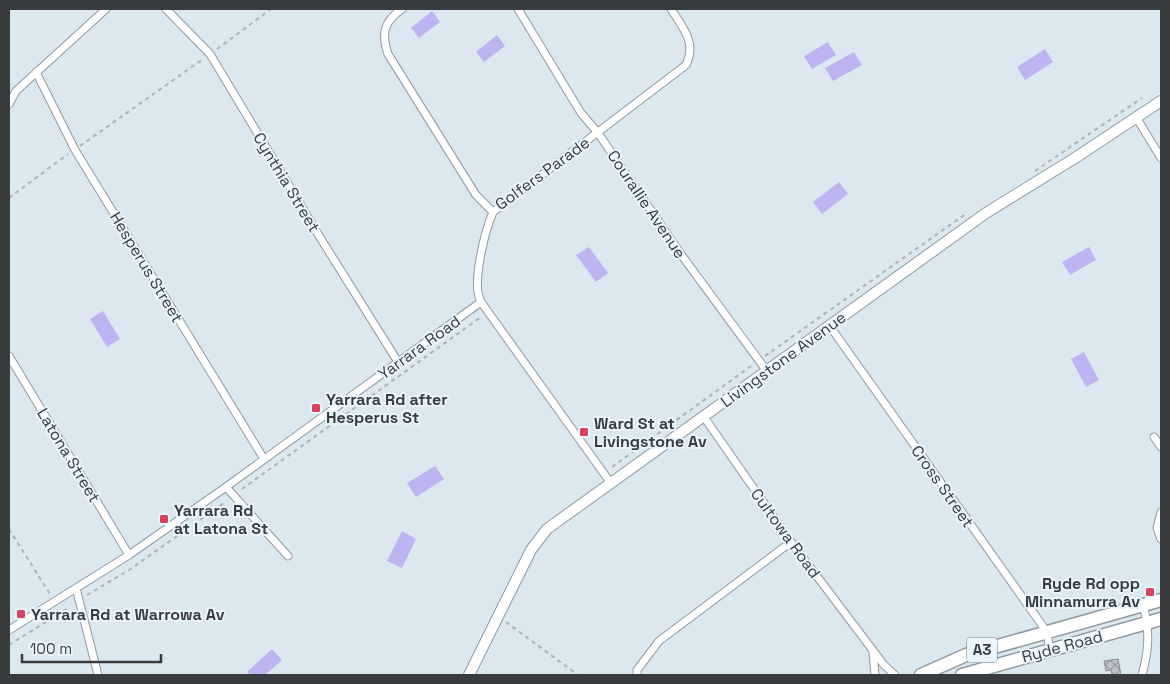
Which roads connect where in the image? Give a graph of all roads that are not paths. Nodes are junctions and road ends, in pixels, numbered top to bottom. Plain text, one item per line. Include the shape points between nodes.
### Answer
1 (106, 9) edge
2 (166, 9) edge
3 (402, 9) edge
4 (518, 9) edge
5 (671, 9) edge
6 (36, 72) junction
7 (1161, 101) edge
8 (9, 104) edge
9 (1136, 117) junction
10 (598, 133) junction
11 (1161, 158) edge
12 (493, 212) junction
13 (481, 302) junction
14 (829, 325) junction
15 (9, 356) edge
16 (398, 362) junction
17 (766, 370) junction
18 (704, 418) junction
19 (1154, 437) dead end
20 (1161, 447) edge
21 (264, 459) junction
22 (610, 482) junction
23 (226, 487) junction
24 (1161, 512) edge
25 (1161, 539) edge
26 (791, 542) junction
27 (128, 555) junction
28 (288, 556) dead end
29 (76, 588) junction
30 (1161, 600) edge
31 (1143, 605) junction
32 (1161, 619) edge
33 (1148, 622) junction
34 (9, 630) edge
35 (1047, 632) junction
36 (870, 646) junction
37 (1050, 650) junction
38 (98, 675) edge
39 (469, 675) edge
40 (637, 675) edge
41 (875, 675) edge
42 (895, 675) edge
43 (920, 675) edge
44 (962, 675) edge
45 (1142, 675) edge

1 - 6 street
2 - 16 street, Cynthia Street via 210,54
3 - 12 street, Golfers Parade via 392,15 385,27 383,39 388,54 476,194
4 - 10 street, Courallie Avenue via 580,113
5 - 10 street, Golfers Parade via 690,41 692,54 686,65
6 - 8 street via 16,91
6 - 21 street, Hesperus Street via 75,150
7 - 9 street, Livingstone Avenue
9 - 11 street
9 - 14 street, Livingstone Avenue via 986,213
10 - 12 street, Golfers Parade
10 - 17 street, Courallie Avenue
12 - 13 street via 476,284
13 - 16 street, Yarrara Road
13 - 22 street
14 - 17 street, Livingstone Avenue
14 - 35 street, Cross Street
15 - 27 street, Latona Street
16 - 21 street, Yarrara Road
17 - 18 street, Livingstone Avenue
18 - 22 street, Livingstone Avenue
18 - 26 street, Cultowa Road
19 - 20 street
21 - 23 street, Yarrara Road
22 - 39 street, Livingstone Avenue via 562,516 538,539
23 - 27 street, Yarrara Road
23 - 28 street
24 - 25 street via 1157,528
26 - 36 street, Cultowa Road
26 - 40 street via 659,641 637,670
27 - 29 street, Yarrara Road
29 - 34 street, Yarrara Road
29 - 38 street
30 - 31 highway, Ryde Road / A3
31 - 33 street
31 - 35 highway, Ryde Road / A3
32 - 33 highway, Ryde Road / A3
33 - 37 highway, Ryde Road / A3
33 - 45 street via 1148,651
35 - 37 street, Cross Street
35 - 43 highway, Ryde Road / A3 via 966,655
36 - 41 street, Cultowa Road via 875,659
36 - 42 street, Cultowa Road
37 - 44 highway, Ryde Road / A3

